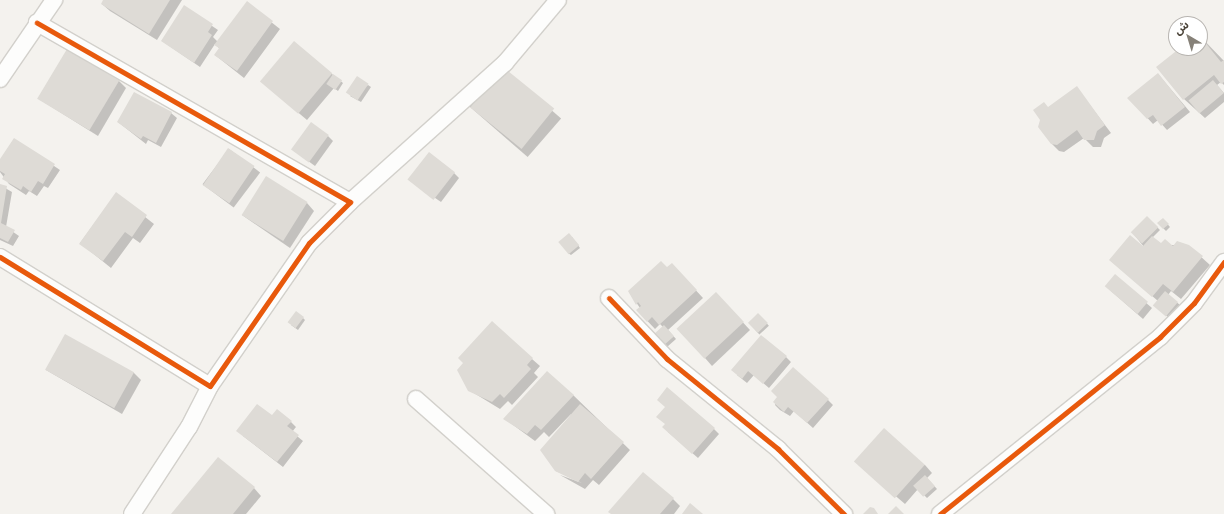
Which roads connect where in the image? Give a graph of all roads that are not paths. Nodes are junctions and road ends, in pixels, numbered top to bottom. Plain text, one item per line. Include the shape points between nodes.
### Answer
1 (54, 0) edge
2 (558, 0) edge
3 (37, 23) junction
4 (0, 79) edge
5 (350, 202) junction
6 (0, 257) edge
7 (1224, 262) edge
8 (609, 298) dead end
9 (210, 386) junction
10 (416, 399) dead end
11 (132, 514) edge
12 (546, 514) edge
13 (844, 514) edge
14 (940, 514) edge

1 - 3 street
2 - 5 street via 505,63
3 - 4 street
3 - 5 street
5 - 9 street via 309,243
6 - 9 street
7 - 14 street via 1194,303 1160,337
8 - 13 street via 667,359 778,449
9 - 11 street via 189,427
10 - 12 street

